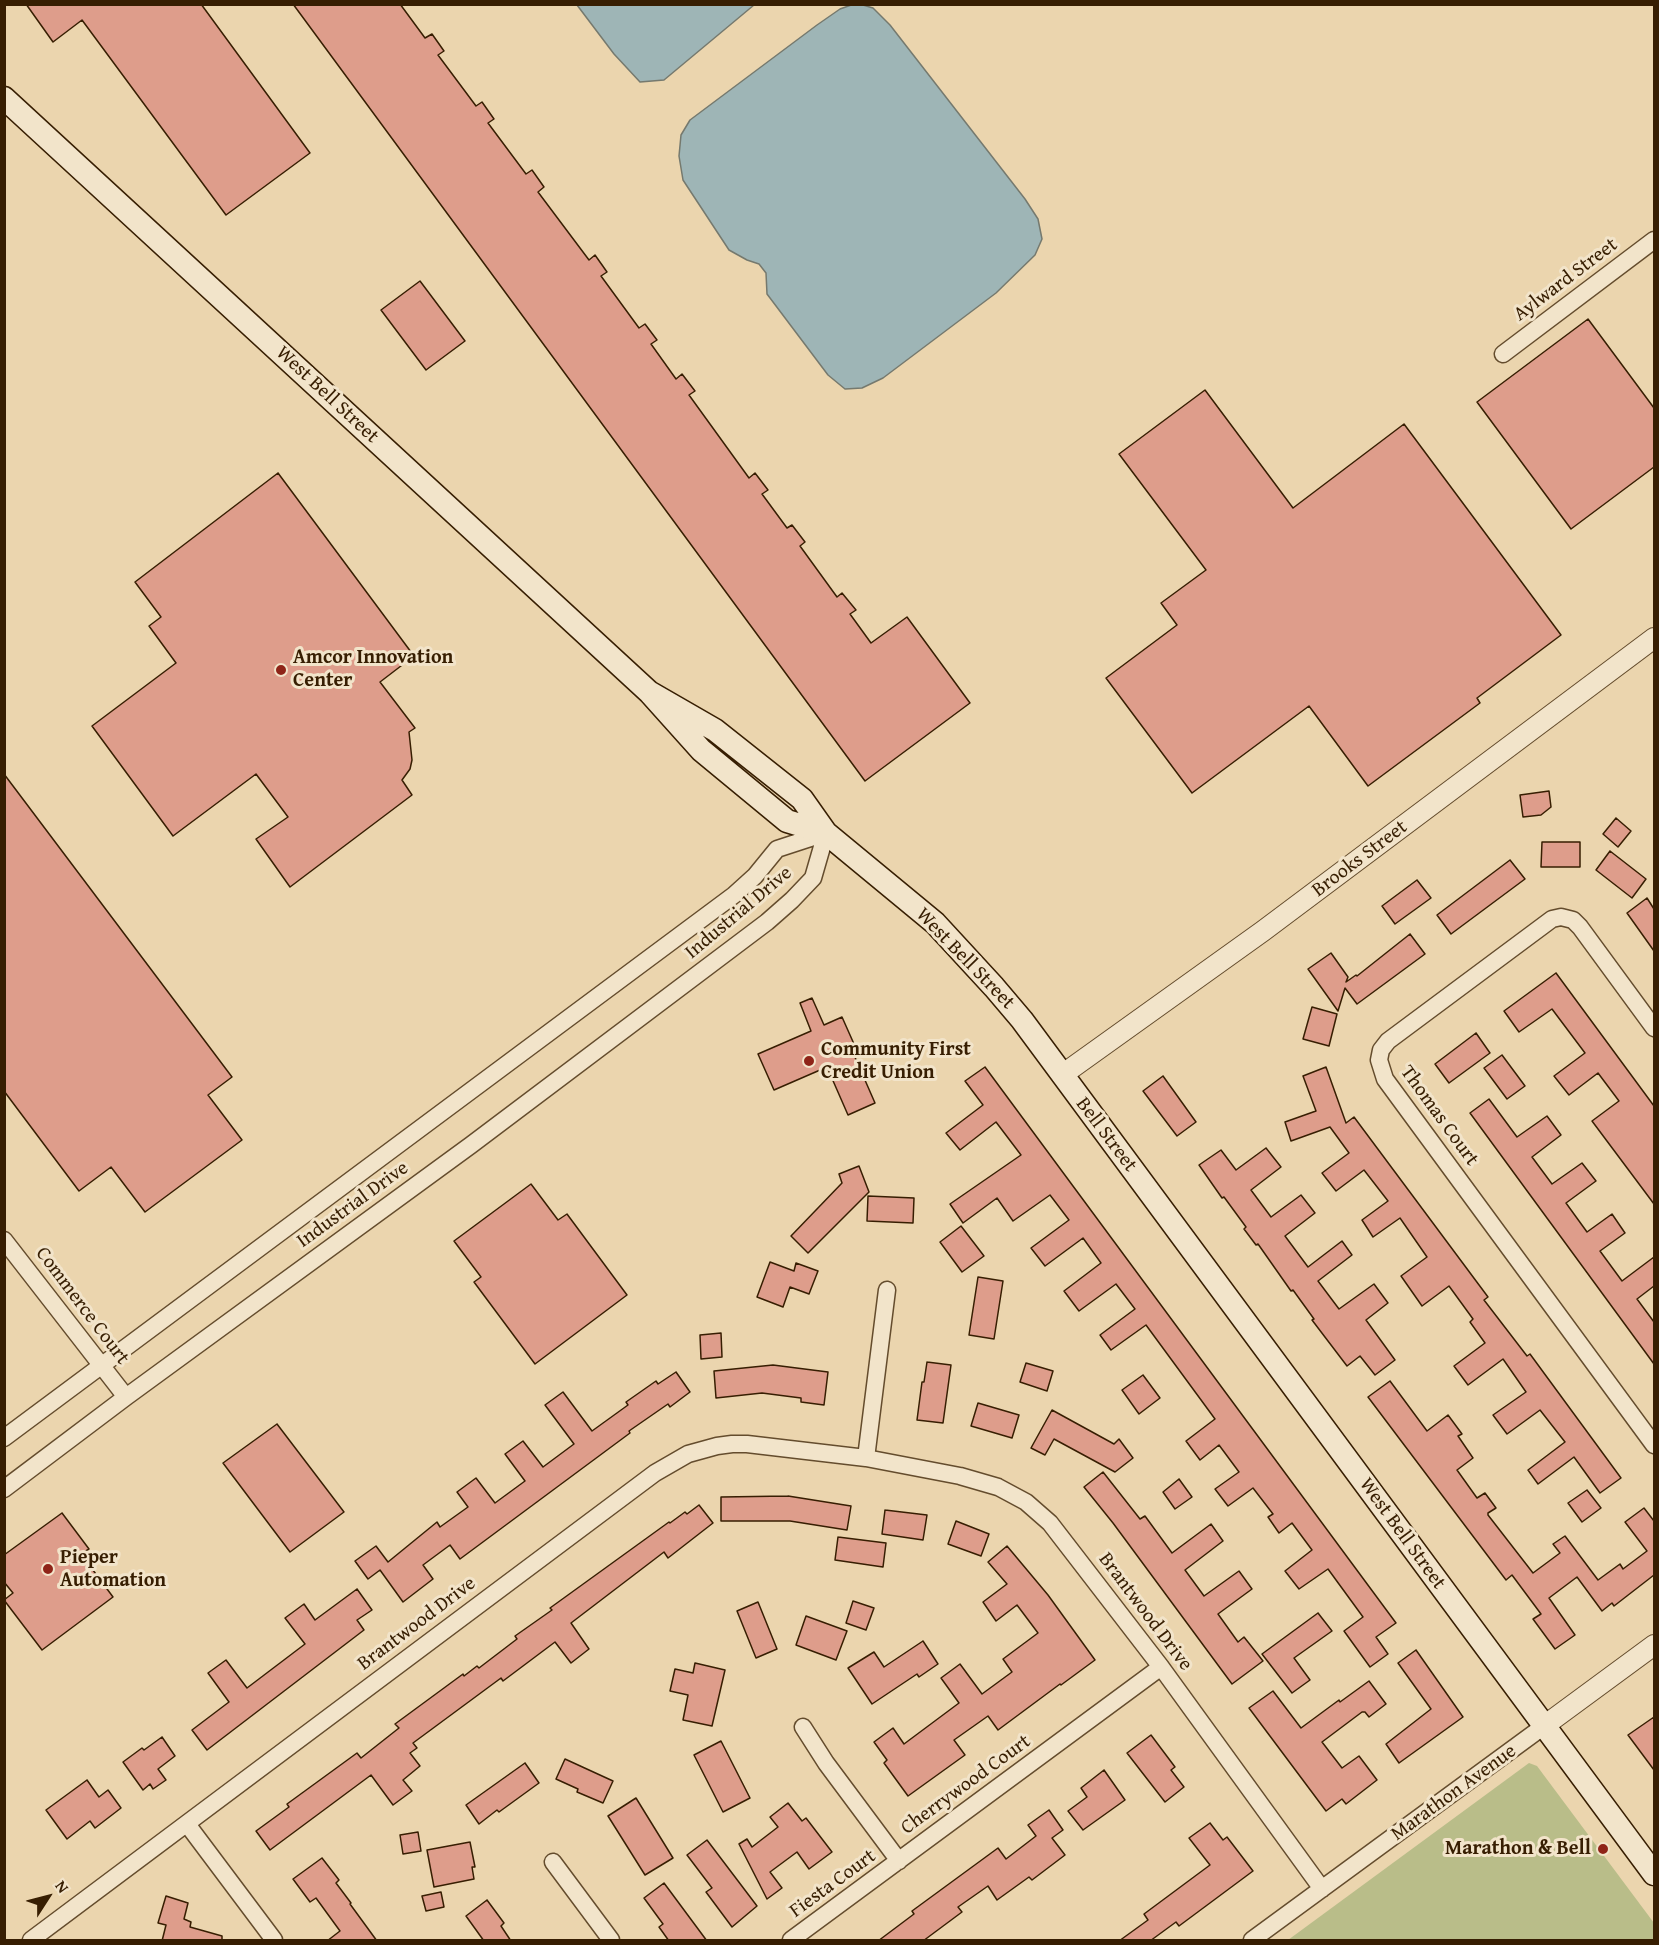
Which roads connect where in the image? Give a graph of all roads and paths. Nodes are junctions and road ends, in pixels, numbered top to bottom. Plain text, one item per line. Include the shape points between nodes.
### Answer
1 (4, 98) edge
2 (1654, 240) edge
3 (1503, 354) dead end
4 (1654, 638) edge
5 (826, 833) junction
6 (1654, 1028) edge
7 (1062, 1076) junction
8 (1150, 1194) joint
9 (4, 1240) edge
10 (887, 1290) dead end
11 (100, 1365) junction
12 (126, 1397) junction
13 (4, 1438) edge
14 (1654, 1445) edge
15 (866, 1458) junction
16 (4, 1489) edge
17 (1654, 1645) edge
18 (1161, 1667) junction
19 (1544, 1726) junction
20 (803, 1727) dead end
21 (187, 1824) junction
22 (899, 1861) junction
23 (553, 1862) dead end
24 (1654, 1874) edge
25 (1322, 1889) junction
26 (32, 1941) edge
27 (274, 1941) edge
28 (611, 1941) edge
29 (791, 1941) edge
30 (1252, 1941) edge

1 - 5 main road, West Bell Street via 649,692 701,750 788,821
2 - 3 street, Aylward Street
4 - 7 street, Brooks Street
5 - 7 main road, West Bell Street via 935,923 1022,1020
5 - 11 street, Industrial Drive via 777,849 755,876 725,902
5 - 12 street, Industrial Drive via 813,878 767,922
6 - 14 street, Thomas Court via 1580,927 1561,917 1388,1041 1380,1050 1379,1060 1384,1079
7 - 8 main road, Bell Street
8 - 19 main road, West Bell Street
9 - 11 street, Commerce Court
10 - 15 street
11 - 12 street, Commerce Court
11 - 13 street, Industrial Drive
12 - 16 street, Industrial Drive
15 - 18 street, Brantwood Drive via 983,1481 1026,1502 1050,1523
15 - 21 street, Brantwood Drive via 732,1444 675,1460
17 - 19 street, Marathon Avenue
18 - 22 street, Cherrywood Court
18 - 25 street, Brantwood Drive
19 - 24 main road, West Bell Street
19 - 25 street, Marathon Avenue
20 - 22 street, Cherrywood Court
21 - 26 street, Brantwood Drive
21 - 27 street
22 - 29 street, Fiesta Court
23 - 28 street
25 - 30 street, Marathon Avenue

